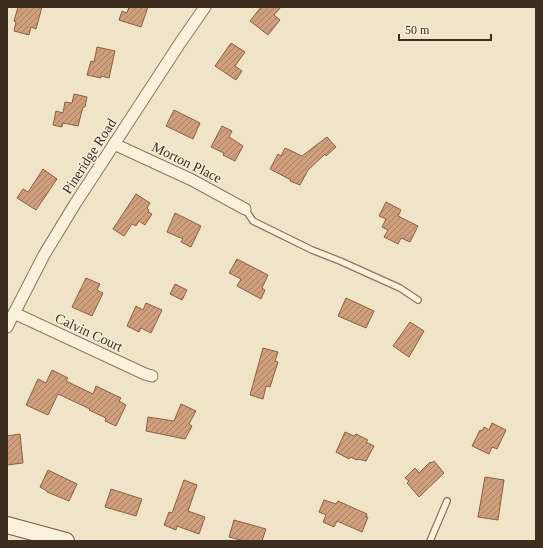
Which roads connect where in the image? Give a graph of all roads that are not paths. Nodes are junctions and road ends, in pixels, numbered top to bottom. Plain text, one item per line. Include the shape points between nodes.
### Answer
1 (205, 7) edge
2 (114, 144) junction
3 (245, 209) joint
4 (418, 300) dead end
5 (14, 313) junction
6 (7, 327) edge
7 (152, 376) dead end
8 (447, 501) dead end
9 (7, 525) edge
10 (66, 541) edge
11 (430, 541) edge

1 - 2 street, Pineridge Road
2 - 3 street, Morton Place via 192,180
2 - 5 street, Pineridge Road via 44,255
3 - 4 lane via 253,221 400,288
5 - 6 street, Pineridge Road
5 - 7 street, Calvin Court
8 - 11 lane
9 - 10 main road

